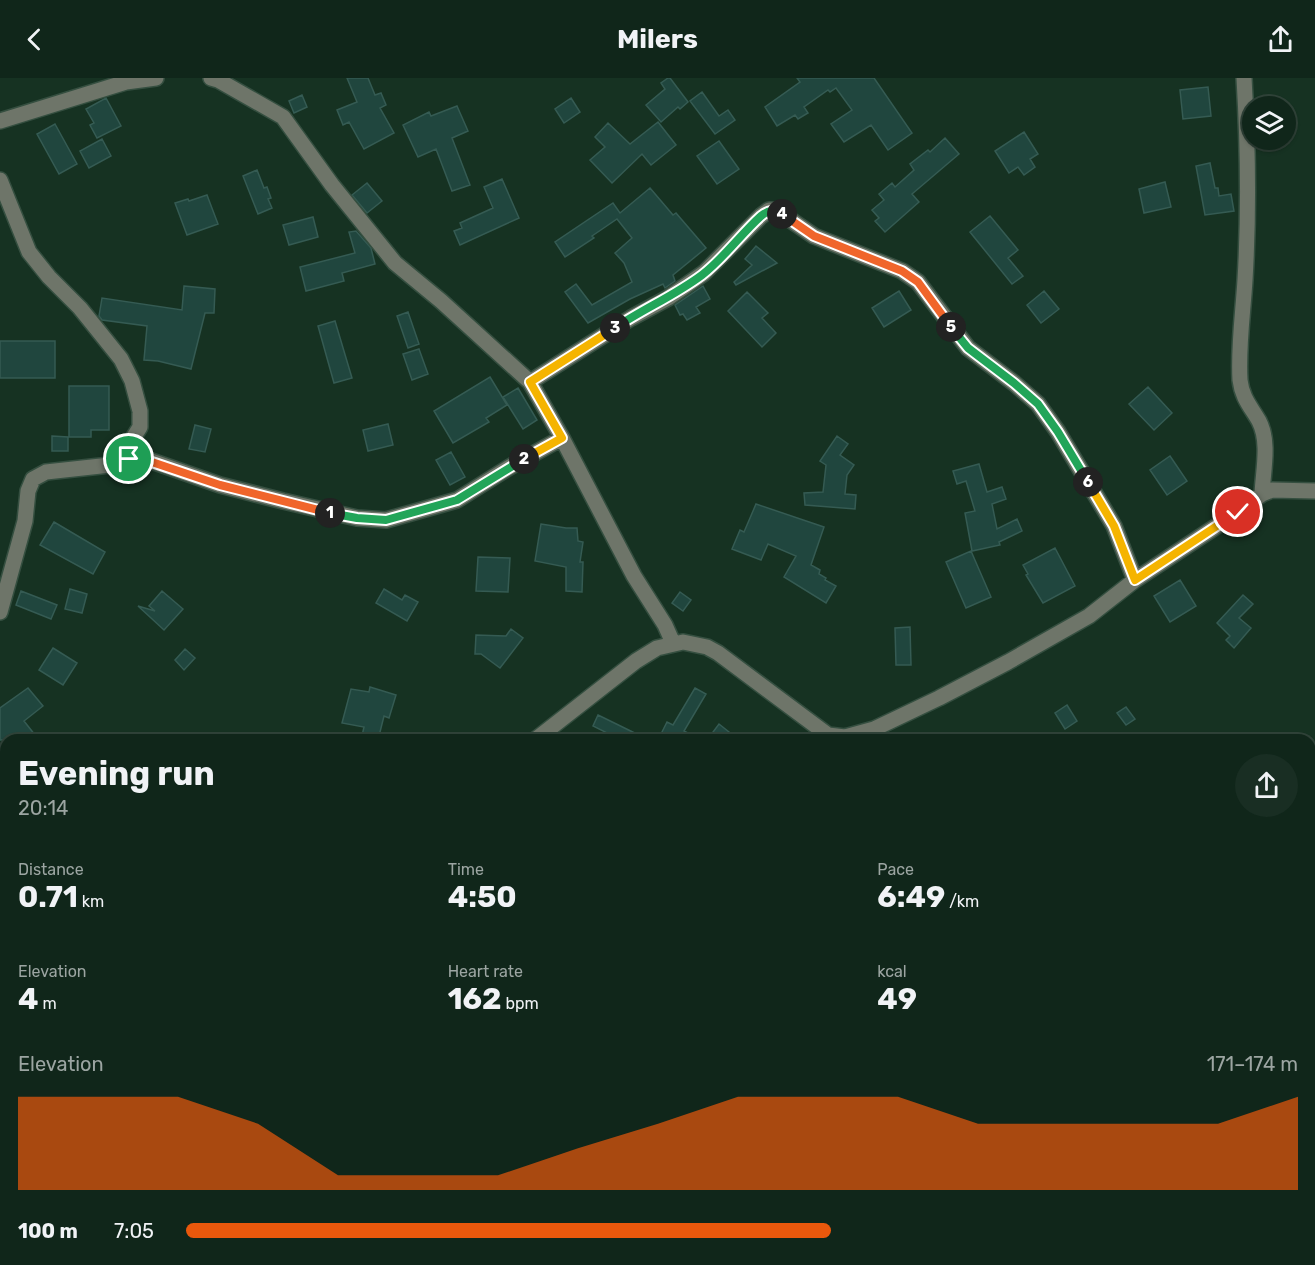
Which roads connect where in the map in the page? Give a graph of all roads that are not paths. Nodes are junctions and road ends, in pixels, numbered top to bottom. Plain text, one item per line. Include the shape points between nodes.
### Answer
1 (156, 78) edge
2 (212, 78) edge
3 (1244, 78) edge
4 (126, 80) edge
5 (0, 120) edge
6 (0, 180) edge
7 (530, 382) junction
8 (562, 438) junction
9 (110, 465) junction
10 (1315, 491) edge
11 (1262, 494) junction
12 (1135, 580) junction
13 (0, 612) edge
14 (673, 643) junction
15 (543, 734) edge
16 (827, 734) edge
17 (873, 734) edge

1 - 4 street
2 - 7 street via 283,117 395,263
3 - 11 street via 1247,204 1240,382 1244,398 1260,422 1265,446
4 - 5 street
6 - 9 street via 29,252 121,359 132,381 140,427
7 - 8 street
7 - 12 street via 686,286 761,216 776,210 814,236 902,271 918,282 968,348 1038,404 1114,526
8 - 9 street via 457,500 386,520 357,518 283,501 143,459
8 - 14 street
9 - 13 street via 46,472 33,479
10 - 11 street via 1272,490
11 - 12 street
12 - 17 street via 1089,616
14 - 15 street via 636,660
14 - 16 street via 695,644 718,653

